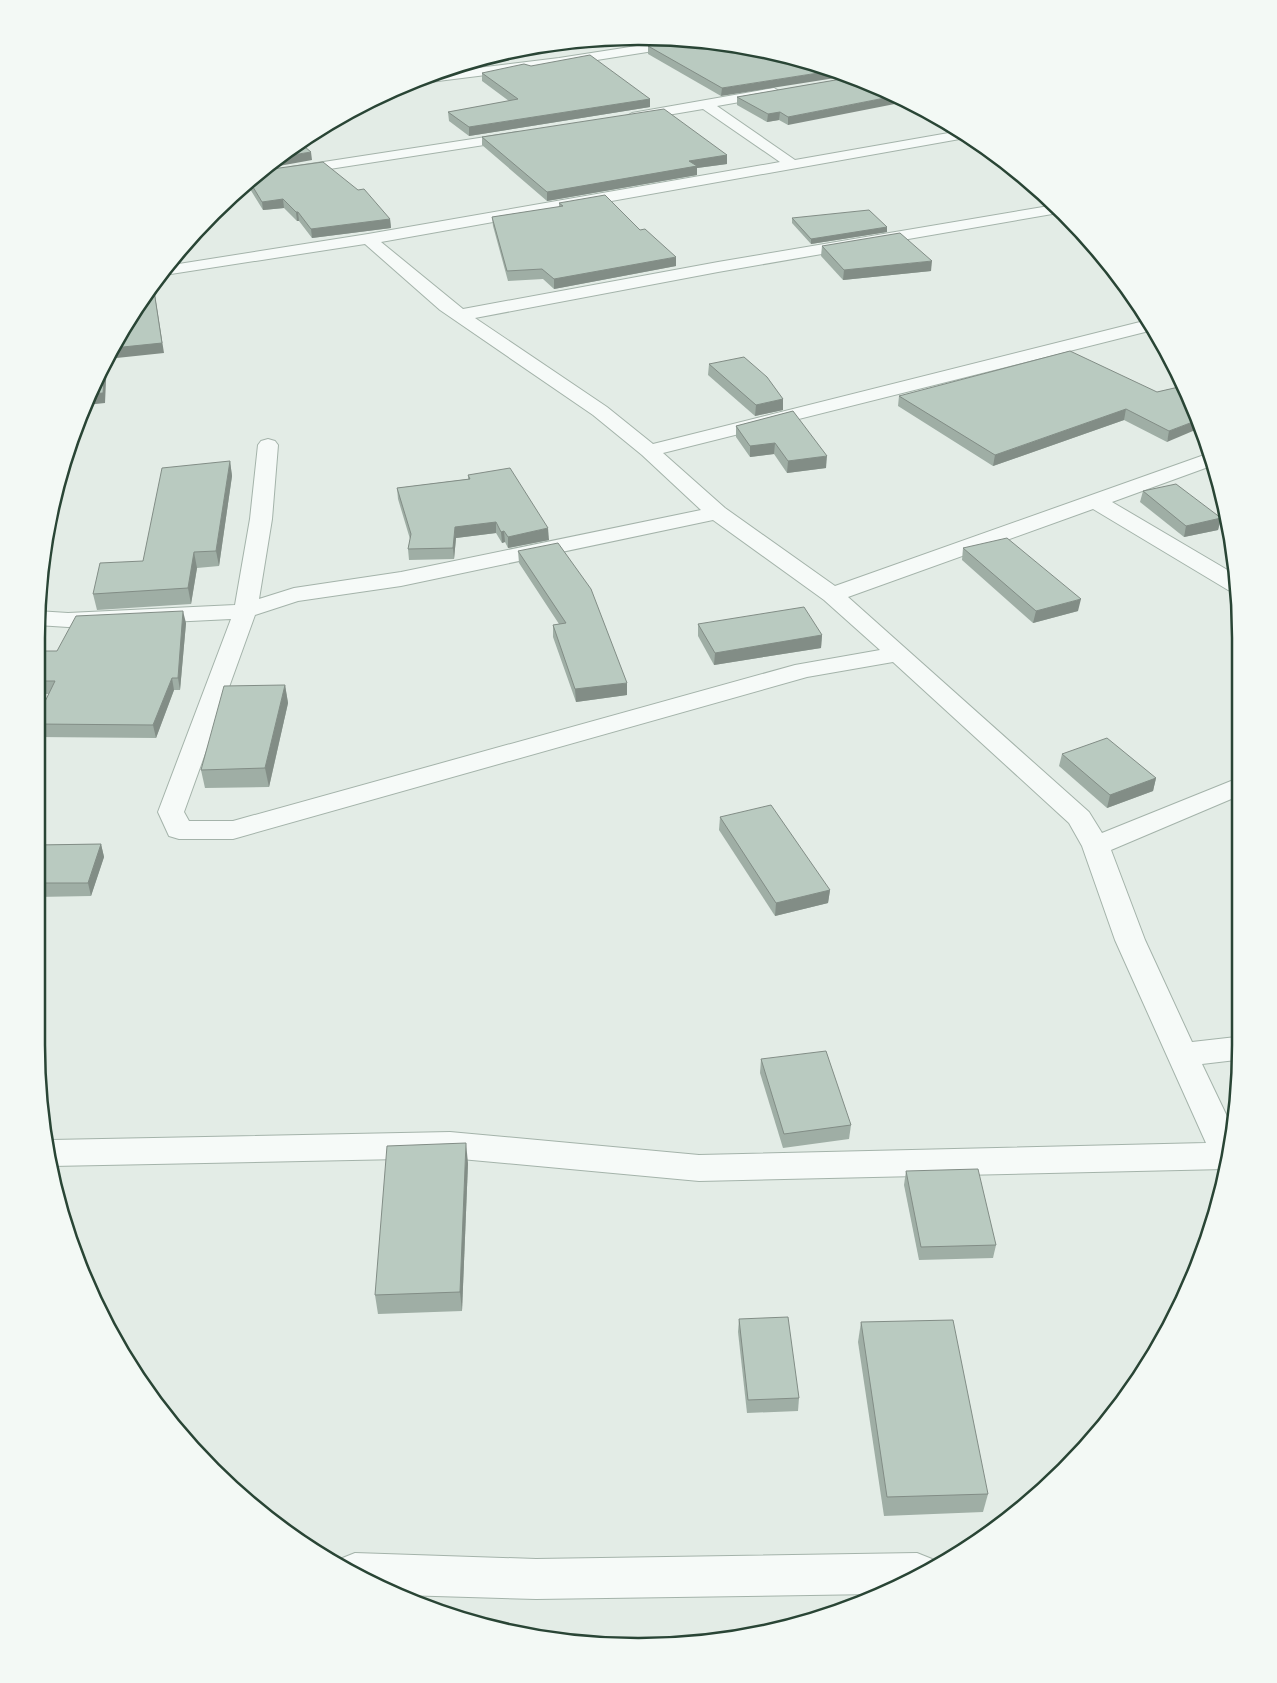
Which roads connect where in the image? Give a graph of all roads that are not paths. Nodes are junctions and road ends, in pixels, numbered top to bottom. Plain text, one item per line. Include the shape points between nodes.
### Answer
1 (661, 46) edge
2 (449, 76) edge
3 (791, 89) edge
4 (705, 104) junction
5 (620, 119) edge
6 (536, 133) edge
7 (953, 136) edge
8 (792, 164) junction
9 (276, 173) edge
10 (1049, 211) edge
11 (368, 239) junction
12 (174, 270) edge
13 (461, 316) junction
14 (1142, 326) edge
15 (268, 445) dead end
16 (649, 451) junction
17 (1205, 461) edge
18 (1095, 500) junction
19 (717, 513) junction
20 (1229, 581) edge
21 (832, 595) junction
22 (246, 611) junction
23 (46, 619) edge
24 (898, 654) junction
25 (1232, 789) edge
26 (1096, 846) junction
27 (1232, 1049) edge
28 (1181, 1056) junction
29 (1223, 1146) edge
30 (55, 1153) edge
31 (1222, 1156) edge
32 (908, 1573) edge
33 (370, 1574) edge

1 - 2 street
3 - 4 street
4 - 5 street
4 - 8 street
6 - 9 street
7 - 8 street
8 - 11 street
10 - 13 street via 718,267
11 - 12 street
11 - 13 street
13 - 16 street via 600,411
14 - 16 street
15 - 22 street via 261,519
16 - 19 street
17 - 18 street
18 - 20 street
18 - 21 street
19 - 21 street
19 - 22 street via 401,579 294,595
21 - 24 street
22 - 23 street
22 - 24 street via 171,812 179,830 233,830 804,670
24 - 26 street via 1079,818
25 - 26 street
26 - 28 street via 1130,940
27 - 28 street
28 - 29 street
30 - 31 street via 450,1145 699,1168
32 - 33 street via 536,1579

